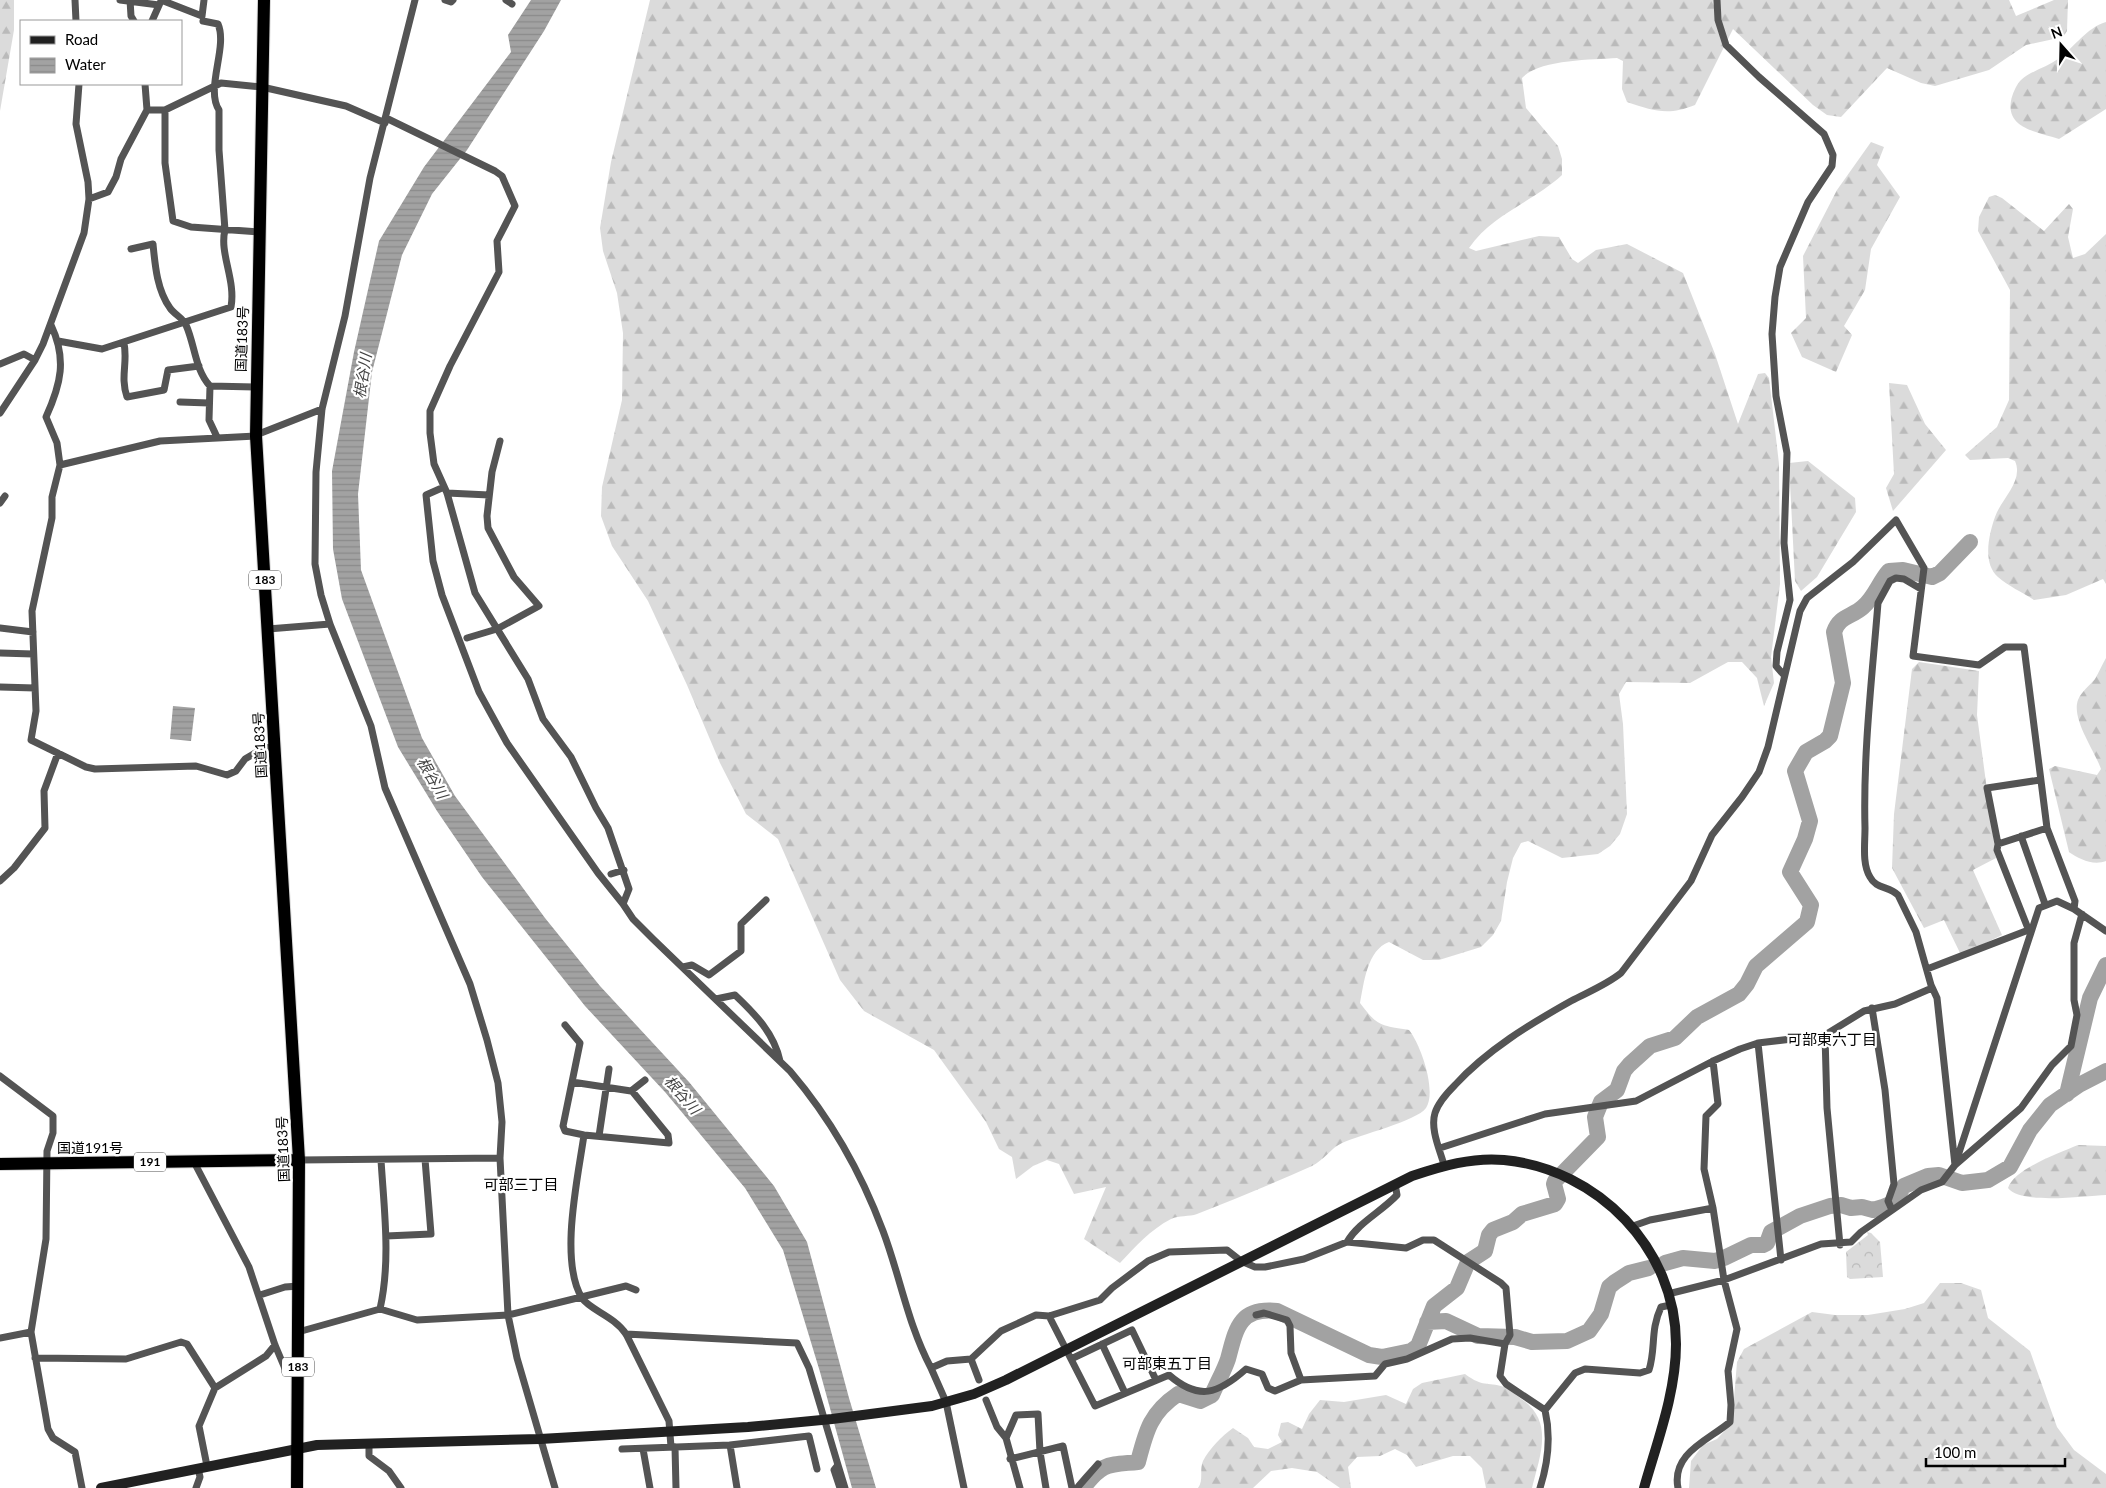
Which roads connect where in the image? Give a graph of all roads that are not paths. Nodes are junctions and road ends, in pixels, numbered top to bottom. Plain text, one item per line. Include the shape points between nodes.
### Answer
1 (75, 0) edge
2 (120, 0) edge
3 (130, 0) edge
4 (204, 0) edge
5 (264, 0) edge
6 (415, 0) edge
7 (445, 0) edge
8 (453, 0) edge
9 (1717, 0) edge
10 (160, 2) edge
11 (76, 20) edge
12 (133, 20) edge
13 (152, 20) edge
14 (203, 20) dead end
15 (79, 85) edge
16 (145, 85) edge
17 (216, 85) junction
18 (262, 88) junction
19 (147, 110) junction
20 (165, 110) junction
21 (386, 120) junction
22 (89, 199) junction
23 (225, 230) junction
24 (260, 232) junction
25 (131, 249) dead end
26 (185, 323) junction
27 (51, 325) junction
28 (58, 341) junction
29 (124, 343) junction
30 (35, 360) junction
31 (0, 364) edge
32 (199, 366) junction
33 (210, 386) junction
34 (255, 387) junction
35 (180, 402) dead end
36 (209, 403) junction
37 (322, 409) junction
38 (0, 413) edge
39 (256, 436) junction
40 (218, 437) junction
41 (500, 441) dead end
42 (60, 465) junction
43 (446, 490) junction
44 (490, 494) junction
45 (5, 496) dead end
46 (0, 503) edge
47 (1921, 589) junction
48 (330, 624) junction
49 (0, 628) edge
50 (497, 629) junction
51 (268, 630) junction
52 (32, 632) junction
53 (467, 638) dead end
54 (0, 653) edge
55 (33, 654) junction
56 (1783, 674) junction
57 (0, 687) edge
58 (34, 688) junction
59 (274, 746) junction
60 (58, 754) junction
61 (2040, 780) junction
62 (2047, 828) junction
63 (2021, 836) junction
64 (1998, 844) junction
65 (624, 870) junction
66 (611, 874) dead end
67 (0, 881) edge
68 (766, 900) dead end
69 (624, 904) junction
70 (2045, 904) junction
71 (2074, 908) junction
72 (2082, 914) junction
73 (2031, 929) junction
74 (2106, 931) edge
75 (683, 967) junction
76 (1927, 970) junction
77 (1932, 988) junction
78 (716, 999) junction
79 (1872, 1008) junction
80 (565, 1025) dead end
81 (1825, 1035) junction
82 (1758, 1043) junction
83 (1713, 1060) junction
84 (780, 1061) junction
85 (609, 1069) dead end
86 (0, 1076) edge
87 (645, 1080) dead end
88 (572, 1082) junction
89 (606, 1087) junction
90 (632, 1091) junction
91 (584, 1135) junction
92 (599, 1136) junction
93 (1440, 1148) junction
94 (500, 1158) junction
95 (425, 1159) junction
96 (299, 1160) junction
97 (381, 1160) junction
98 (194, 1162) junction
99 (46, 1163) junction
100 (0, 1164) edge
101 (1444, 1165) junction
102 (1955, 1165) junction
103 (1395, 1184) junction
104 (1890, 1206) junction
105 (1713, 1208) junction
106 (1633, 1226) junction
107 (386, 1236) junction
108 (1347, 1242) junction
109 (1840, 1244) junction
110 (1781, 1260) junction
111 (1241, 1261) junction
112 (1724, 1280) junction
113 (298, 1286) junction
114 (636, 1290) dead end
115 (1668, 1294) junction
116 (260, 1295) junction
117 (582, 1297) junction
118 (1671, 1305) junction
119 (380, 1309) junction
120 (508, 1315) junction
121 (1256, 1315) dead end
122 (1049, 1316) junction
123 (31, 1332) junction
124 (298, 1332) junction
125 (626, 1334) junction
126 (0, 1338) edge
127 (1508, 1340) junction
128 (1102, 1344) junction
129 (275, 1345) junction
130 (1069, 1354) junction
131 (35, 1358) junction
132 (971, 1359) junction
133 (931, 1368) junction
134 (298, 1375) junction
135 (979, 1380) dead end
136 (1156, 1380) junction
137 (1301, 1380) junction
138 (215, 1388) junction
139 (1125, 1393) junction
140 (986, 1400) dead end
141 (946, 1402) junction
142 (1545, 1410) junction
143 (828, 1420) junction
144 (671, 1432) junction
145 (1006, 1438) junction
146 (540, 1439) junction
147 (369, 1443) junction
148 (730, 1445) junction
149 (673, 1447) junction
150 (298, 1448) junction
151 (622, 1449) dead end
152 (643, 1449) junction
153 (1040, 1452) junction
154 (1010, 1460) junction
155 (1098, 1464) dead end
156 (838, 1465) junction
157 (203, 1467) junction
158 (817, 1469) dead end
159 (82, 1488) edge
160 (101, 1488) edge
161 (196, 1488) edge
162 (297, 1488) edge
163 (401, 1488) edge
164 (555, 1488) edge
165 (650, 1488) edge
166 (676, 1488) edge
167 (737, 1488) edge
168 (840, 1488) edge
169 (845, 1488) edge
170 (964, 1488) edge
171 (1020, 1488) edge
172 (1046, 1488) edge
173 (1072, 1488) edge
174 (1077, 1488) edge
175 (1540, 1488) edge
176 (1644, 1488) edge
177 (1678, 1488) edge

1 - 11 street
2 - 3 street
3 - 10 street
3 - 12 street
4 - 10 street via 202,16
5 - 18 highway, 国道183号 / 183
6 - 21 street
7 - 8 street
9 - 56 street via 1718,20 1726,45 1824,134 1833,155 1832,166 1808,202 1780,267 1772,319 1776,396 1787,453 1784,544 1790,600 1776,666
10 - 13 street
14 - 17 street via 218,24 222,34
15 - 22 street via 76,124
16 - 19 street
17 - 18 street
17 - 20 street
17 - 23 street
18 - 21 street via 346,106
18 - 24 highway, 国道183号 / 183
19 - 20 street
19 - 22 street via 108,192
20 - 23 street via 165,163 173,221 191,227
21 - 37 street via 370,178 345,316
21 - 43 street via 495,171 502,176 515,206 497,242 499,272 430,411 434,464
22 - 27 street via 84,233
23 - 24 street
23 - 26 street via 231,307
24 - 34 highway, 国道183号 / 183
25 - 26 street via 153,244 156,272 164,295 170,308
26 - 29 street
26 - 32 street
27 - 28 street
27 - 30 street
28 - 29 street via 102,349
28 - 42 street via 60,380 46,417 57,444
29 - 32 street via 126,355 122,383 127,396 164,390 168,370
30 - 31 street via 24,354
30 - 38 street
32 - 33 street
33 - 34 street
33 - 36 street
34 - 39 highway, 国道183号 / 183
35 - 36 street
36 - 40 street via 209,420
37 - 39 street
37 - 48 street via 316,472 315,564
39 - 40 street
39 - 51 highway, 国道183号 / 183
40 - 42 street via 160,441
41 - 44 street
42 - 52 street via 32,611
43 - 44 street
43 - 50 street via 475,593
43 - 69 street via 426,495 433,562 442,595 479,692 506,742 598,874
44 - 50 street via 487,516 491,534 514,577 539,606
45 - 46 street
47 - 56 street via 1924,568 1896,520 1853,562 1807,598 1797,617
47 - 61 street via 1912,656 1979,665 2005,647 2024,646
47 - 76 street via 1896,578 1890,581 1878,603 1864,780 1866,869 1876,886 1893,890 1898,895 1916,932
48 - 51 street
48 - 94 street via 371,726 385,788 470,984 498,1083 502,1122
49 - 52 street
50 - 53 street
50 - 65 street via 528,679 543,719 571,757 608,828
51 - 59 highway, 国道183号 / 183
52 - 55 street
54 - 55 street
55 - 58 street
56 - 93 street via 1768,747 1759,772 1712,835 1691,881 1676,903 1610,982 1526,1028 1485,1056 1462,1077 1434,1114
57 - 58 street
58 - 60 street via 36,711 31,740
59 - 60 street via 245,759 236,772 227,775 196,766 95,769
59 - 96 highway, 国道183号 / 183
60 - 67 street via 44,791 45,828
61 - 62 street
61 - 64 street via 1987,788
62 - 63 street
62 - 71 street via 2075,900
63 - 64 street
63 - 70 street
64 - 73 street via 1997,850
65 - 66 street
65 - 69 street via 629,889
68 - 75 street via 741,924 741,951 709,975 692,965
69 - 75 street via 633,919
70 - 71 street via 2057,901
70 - 73 street via 2039,908
71 - 72 street
72 - 74 street
72 - 102 street via 2074,943 2077,1015 2071,1046 2052,1065 2021,1108
73 - 76 street
73 - 102 street
75 - 78 street
76 - 77 street
77 - 79 street via 1896,1004
77 - 102 street via 1937,998
78 - 84 street
78 - 84 street via 735,995 762,1020
79 - 81 street
79 - 104 street via 1885,1090 1894,1184
80 - 88 street via 580,1043
81 - 82 street
81 - 109 street via 1827,1108
82 - 83 street
82 - 110 street
83 - 93 street via 1647,1097 1545,1114
83 - 105 street via 1718,1104 1706,1116 1704,1170
84 - 133 street via 810,1094 860,1174 884,1232
85 - 89 street
86 - 99 street via 53,1116 53,1134
87 - 90 street
88 - 89 street
88 - 91 street via 563,1126 565,1131
89 - 90 street
89 - 92 street
90 - 92 street via 668,1135 668,1143
91 - 92 street
91 - 117 street via 570,1251
93 - 101 street
94 - 95 street
94 - 120 street
95 - 97 street
95 - 107 street via 431,1234
96 - 97 street
96 - 98 highway, 国道191号 / 191
96 - 113 highway, 国道183号 / 183
97 - 107 street
98 - 99 highway, 国道191号 / 191
98 - 116 street via 249,1267
99 - 100 highway, 国道191号 / 191
99 - 123 street via 46,1239
101 - 103 street
101 - 106 street via 1480,1160 1533,1165 1589,1188
102 - 104 street via 1945,1177
103 - 108 street via 1397,1195 1354,1231
103 - 111 street
104 - 109 street via 1851,1242
105 - 106 street
105 - 112 street
106 - 115 street via 1649,1249
107 - 119 street
108 - 111 street via 1304,1259 1266,1267 1255,1267
108 - 127 street via 1406,1248 1423,1240 1434,1240 1506,1288
109 - 110 street via 1822,1244
110 - 112 street
111 - 122 street via 1227,1250 1169,1252 1148,1261 1100,1300
111 - 130 street
112 - 115 street
112 - 177 street via 1737,1329 1728,1371 1730,1422 1686,1455 1679,1468
113 - 116 street
113 - 124 highway, 国道183号 / 183
114 - 117 street via 626,1286
115 - 118 street
116 - 129 street
117 - 120 street
117 - 125 street via 618,1323
118 - 142 street via 1661,1307 1654,1323 1649,1370 1640,1373 1585,1369 1575,1372
118 - 176 street via 1676,1344 1674,1370
119 - 120 street via 417,1320
119 - 124 street
120 - 146 street
121 - 137 street via 1264,1313 1287,1320 1291,1352
122 - 130 street
122 - 132 street via 1036,1315 1001,1331
123 - 126 street
123 - 131 street
124 - 134 highway, 国道183号 / 183
125 - 143 street via 797,1342
125 - 144 street via 669,1421
127 - 137 street via 1452,1339 1407,1359 1384,1364 1374,1376
127 - 142 street via 1500,1376 1506,1384
128 - 130 street
128 - 136 street via 1132,1330
128 - 139 street
129 - 134 street via 286,1371
129 - 138 street via 266,1356
130 - 139 street via 1095,1406
130 - 141 street
131 - 138 street via 126,1359 181,1342 188,1344
131 - 159 street via 48,1429 53,1438 75,1452
132 - 133 street via 946,1361
132 - 135 street
133 - 141 street
134 - 150 highway, 国道183号 / 183
136 - 137 street via 1169,1375 1183,1387 1197,1392 1229,1384 1246,1369 1262,1374 1268,1388 1275,1391
136 - 139 street
138 - 157 street via 198,1426
140 - 145 street via 997,1427
141 - 143 street
141 - 170 street
142 - 175 street via 1548,1449
143 - 144 street
143 - 156 street
144 - 146 street
144 - 149 street
145 - 153 street via 1016,1415 1038,1414
145 - 154 street
146 - 147 street
146 - 164 street
147 - 150 street
147 - 163 street via 369,1456 389,1471
148 - 149 street
148 - 158 street via 809,1436
148 - 167 street
149 - 152 street
149 - 166 street
150 - 157 street
150 - 162 highway, 国道183号 / 183
151 - 152 street
152 - 165 street
153 - 154 street
153 - 172 street
153 - 173 street via 1063,1446
154 - 171 street
155 - 174 street
156 - 168 street via 834,1470
156 - 169 street
157 - 160 street
157 - 161 street

